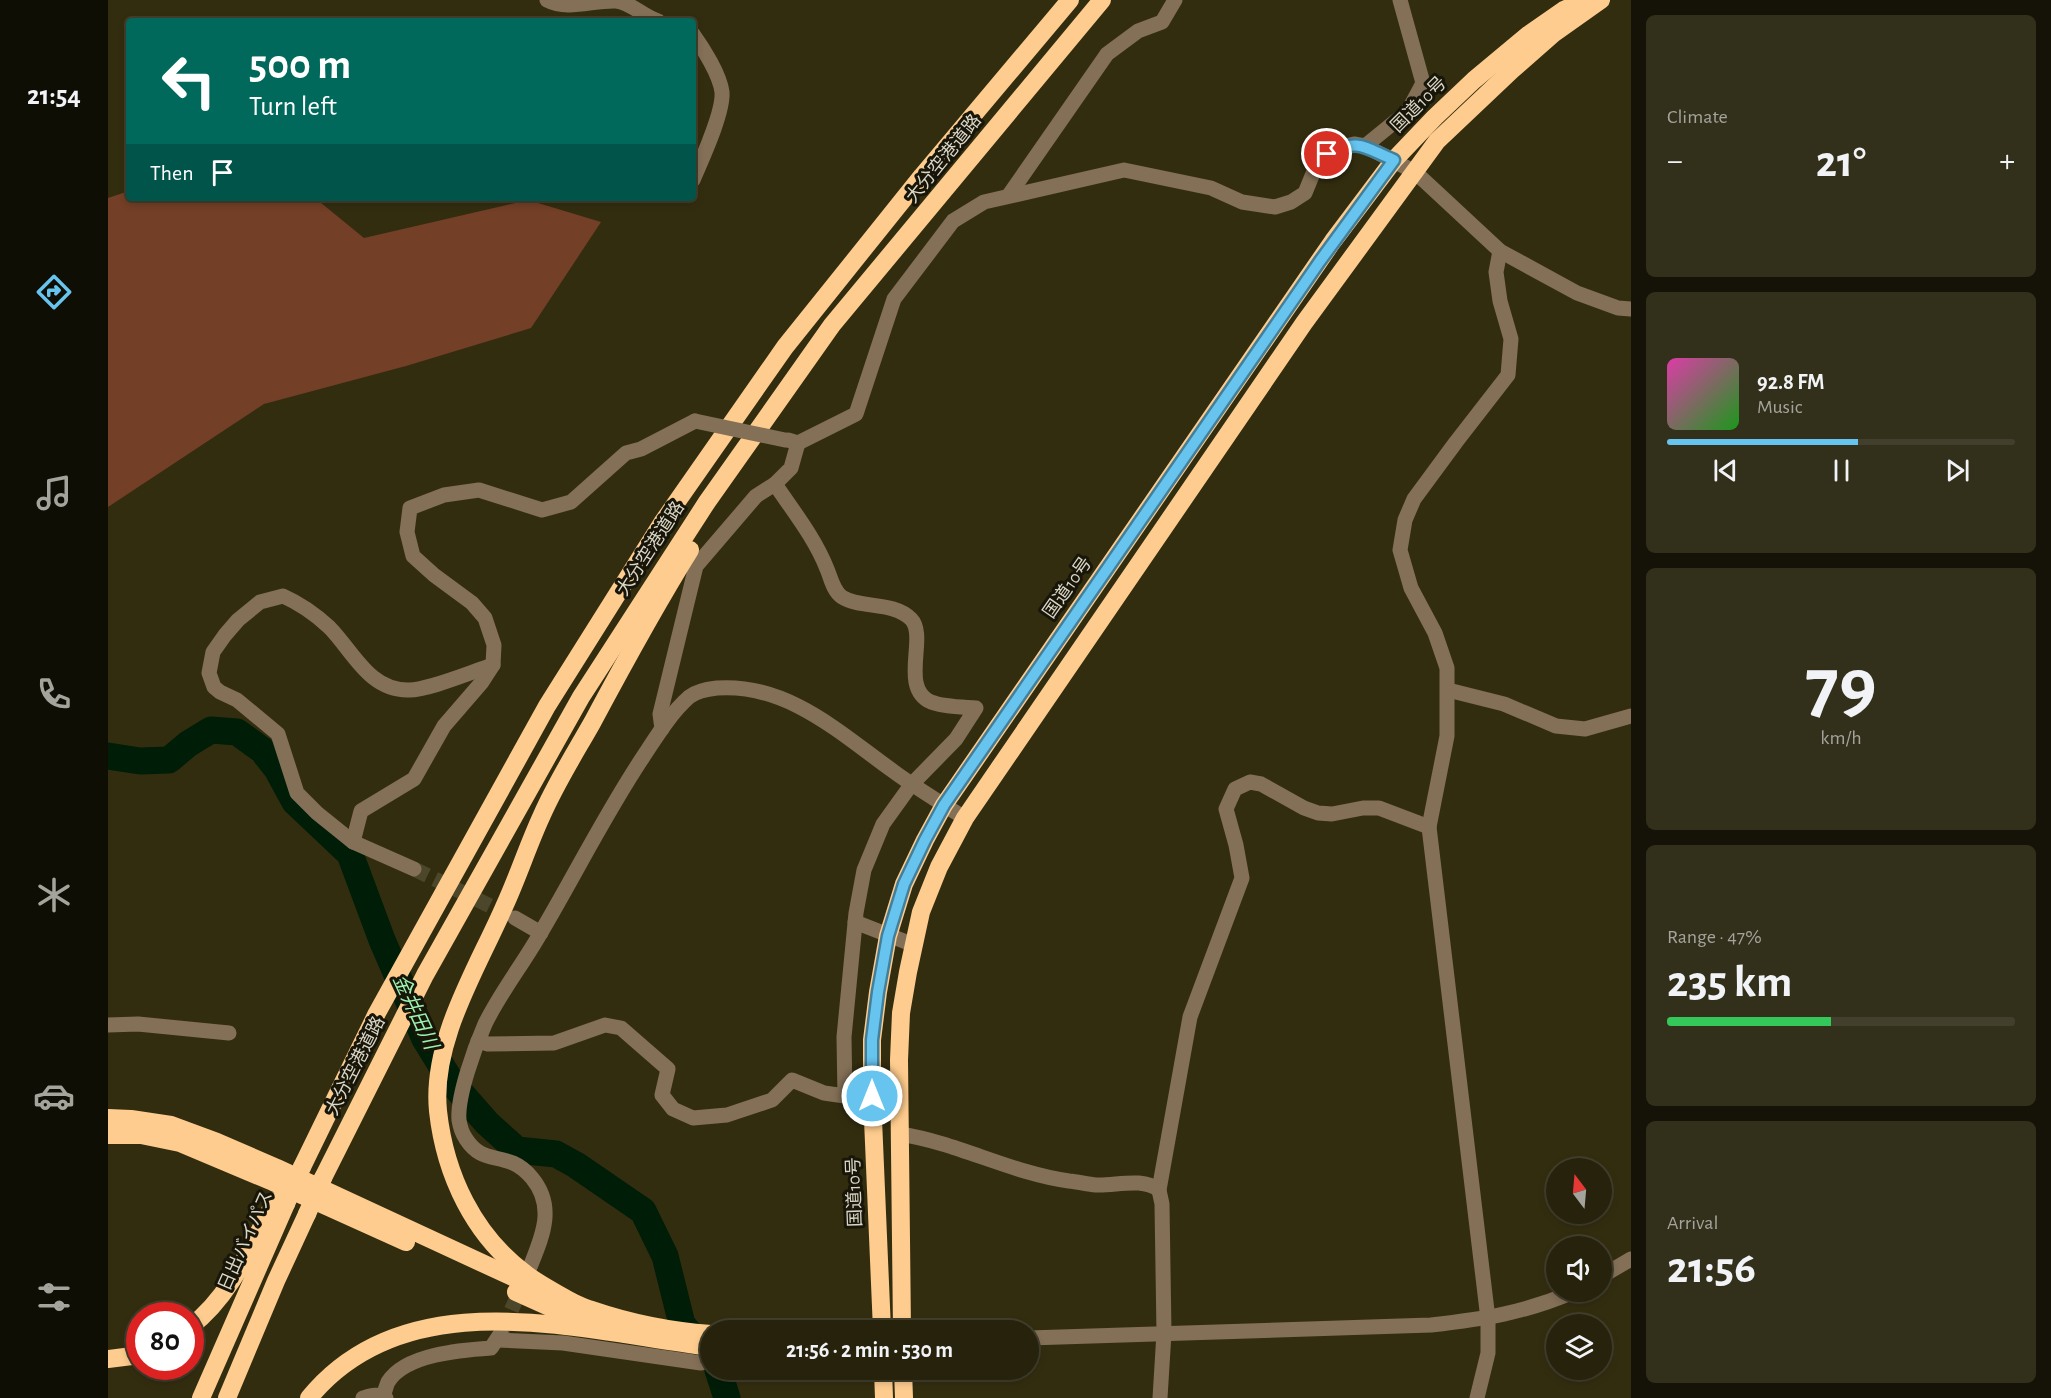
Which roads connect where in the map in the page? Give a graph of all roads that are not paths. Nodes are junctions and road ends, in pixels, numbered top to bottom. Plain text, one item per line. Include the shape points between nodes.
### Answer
1 (547, 0) edge
2 (1070, 0) edge
3 (1102, 0) edge
4 (1175, 0) edge
5 (1400, 0) edge
6 (1585, 0) edge
7 (1601, 0) edge
8 (620, 1) edge
9 (649, 18) edge
10 (696, 38) edge
11 (1365, 146) junction
12 (1394, 160) junction
13 (1415, 172) junction
14 (696, 173) edge
15 (1009, 195) junction
16 (1500, 251) junction
17 (1631, 309) edge
18 (832, 325) junction
19 (792, 441) junction
20 (775, 483) junction
21 (493, 665) junction
22 (1448, 690) junction
23 (1631, 716) edge
24 (662, 729) junction
25 (911, 785) junction
26 (944, 805) junction
27 (964, 818) junction
28 (1428, 827) junction
29 (353, 843) junction
30 (414, 869) tunnel mouth
31 (514, 918) tunnel mouth
32 (855, 922) junction
33 (541, 933) junction
34 (888, 936) junction
35 (914, 945) junction
36 (108, 1025) edge
37 (229, 1033) dead end
38 (478, 1041) junction
39 (108, 1118) edge
40 (900, 1134) junction
41 (108, 1135) edge
42 (296, 1166) joint
43 (1159, 1190) junction
44 (280, 1202) junction
45 (1631, 1258) edge
46 (530, 1268) tunnel mouth
47 (1612, 1270) edge
48 (572, 1302) junction
49 (1549, 1302) edge
50 (204, 1314) edge
51 (1488, 1319) junction
52 (882, 1320) edge
53 (902, 1320) edge
54 (1164, 1333) junction
55 (626, 1334) junction
56 (700, 1336) edge
57 (1039, 1338) edge
58 (700, 1339) edge
59 (126, 1357) edge
60 (108, 1359) edge
61 (700, 1363) dead end
62 (883, 1380) edge
63 (903, 1380) edge
64 (385, 1397) edge
65 (201, 1398) edge
66 (226, 1398) edge
67 (309, 1398) edge
68 (363, 1398) edge
69 (884, 1398) edge
70 (904, 1398) edge
71 (1160, 1398) edge
72 (1477, 1398) edge

1 - 8 street via 557,5
2 - 42 highway, 大分空港道路 via 784,347 662,523 547,706
3 - 18 highway, 大分空港道路
4 - 15 street via 1162,22 1138,31 1107,54
5 - 11 street via 1423,83 1408,111
6 - 12 highway, 国道10号 via 1528,34 1474,80
7 - 13 highway via 1512,70 1437,141
8 - 9 street
10 - 14 street via 708,56 722,92 717,121
11 - 12 street
11 - 15 street via 1354,144 1327,154 1305,193 1275,207 1242,202 1211,188 1124,170
12 - 13 street
12 - 26 highway, 国道10号
13 - 16 street
13 - 27 highway via 1304,323
15 - 19 street via 984,202 953,221 894,299 856,414
16 - 17 street via 1577,293
16 - 22 street via 1496,272 1511,339 1508,375 1414,499 1405,520 1400,550 1411,588 1438,641 1447,668
18 - 48 highway via 680,566 542,813 447,1038 438,1110 453,1176 466,1208 485,1235 526,1275
18 - 66 highway, 大分空港道路, bridge via 707,502 581,697 393,1037 323,1178
19 - 20 street via 791,468
19 - 21 street, bridge via 695,420 626,453 571,502 542,510 479,490 444,495 410,508 407,532 413,556 485,618 494,645
20 - 24 street via 756,496 696,566 660,714
20 - 25 street via 821,554 835,590 843,597 900,612 916,626 914,667 923,697 933,703 976,708 956,739
21 - 29 street via 444,726 414,779 362,811
21 - 29 street via 422,688 390,688 376,681 330,628 303,605 284,596 260,602 225,635 213,652 209,673 214,687 237,700 278,734 297,793
22 - 23 street via 1504,704 1556,726 1585,729
22 - 28 street via 1447,736
24 - 25 street via 691,695 713,688 764,691 816,715
24 - 33 street via 624,785
25 - 26 street
25 - 32 street via 884,824 864,870
26 - 27 street
26 - 34 highway, 国道10号 via 904,884
27 - 35 highway via 939,867
28 - 43 street via 1379,808 1318,813 1261,784 1250,782 1235,789 1226,809 1242,878 1190,1017
28 - 51 street
29 - 30 street
31 - 33 street
32 - 34 street
32 - 38 street via 844,1037 845,1096 824,1093 792,1080 772,1100 728,1115 693,1118 673,1109 662,1095 668,1069 621,1028 605,1025 554,1043
33 - 38 street
34 - 35 street
34 - 52 highway, 国道10号 via 872,1040
35 - 40 highway via 901,1013
36 - 37 street
38 - 46 street via 459,1108 461,1130 478,1153 516,1164 539,1187 546,1212
39 - 48 highway via 171,1125 217,1142 521,1283
40 - 43 street via 927,1138 1054,1179 1097,1185 1142,1184
40 - 53 highway
41 - 55 highway via 141,1135 180,1143 556,1310
42 - 44 highway, 日出バイパス, bridge
43 - 54 street
44 - 50 highway via 216,1302
44 - 65 highway, 日出バイパス
45 - 47 street
48 - 56 highway via 618,1318
49 - 51 street
51 - 54 street via 1431,1325
51 - 72 street via 1488,1353
54 - 57 street
54 - 71 street
55 - 58 highway via 672,1342
55 - 67 highway via 493,1322 429,1327 366,1349
59 - 60 highway
61 - 64 street via 500,1336 491,1348 444,1353 409,1365 389,1381
62 - 69 highway
63 - 70 highway
64 - 68 street

